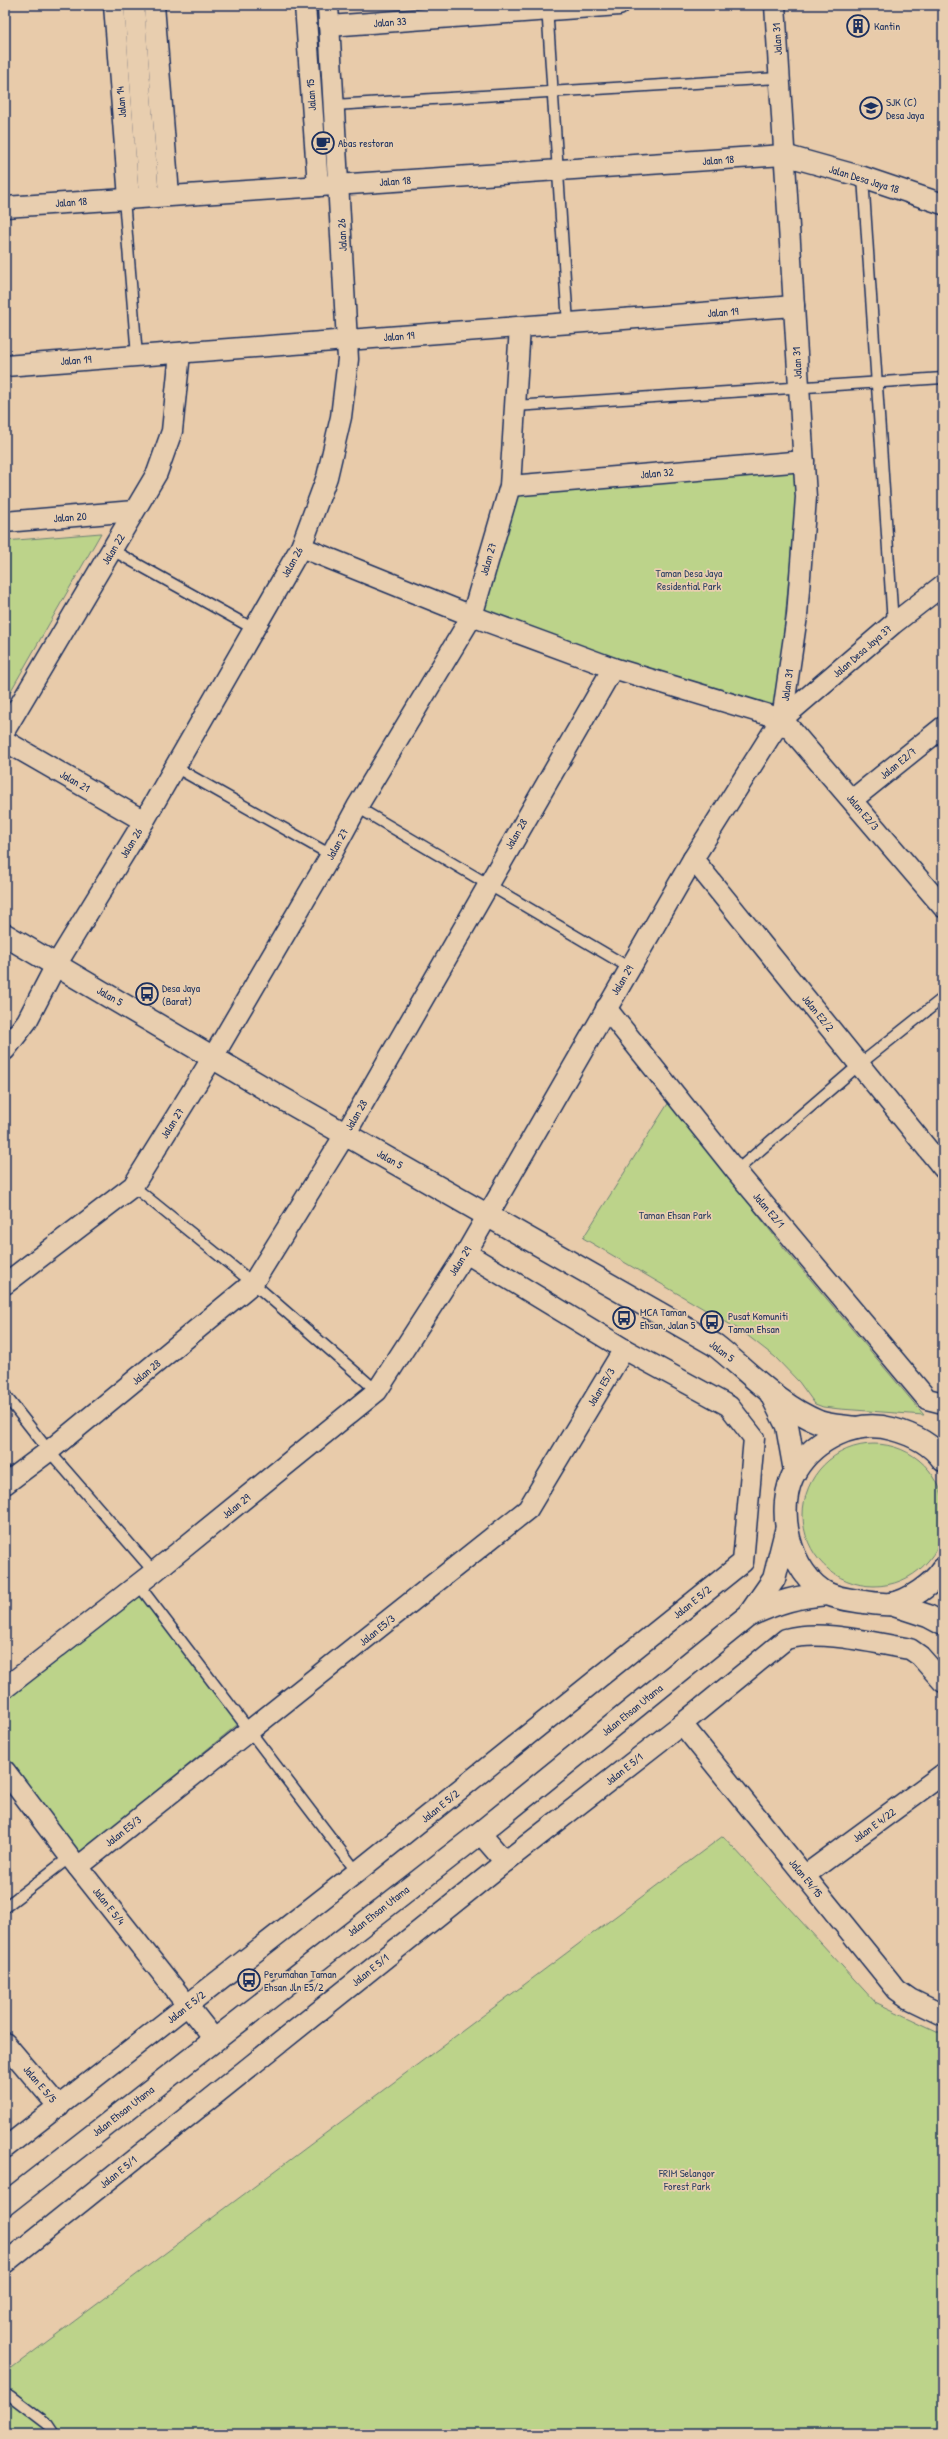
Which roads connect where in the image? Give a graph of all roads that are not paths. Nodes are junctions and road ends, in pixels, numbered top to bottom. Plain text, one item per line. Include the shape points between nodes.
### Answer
1 (114, 5) edge
2 (134, 5) edge
3 (154, 5) edge
4 (305, 5) edge
5 (328, 5) edge
6 (619, 5) edge
7 (775, 5) edge
8 (547, 8) edge
9 (329, 26) junction
10 (779, 78) junction
11 (553, 92) junction
12 (334, 105) junction
13 (784, 156) junction
14 (558, 170) junction
15 (863, 177) junction
16 (339, 184) junction
17 (318, 186) junction
18 (168, 196) junction
19 (149, 197) junction
20 (127, 198) junction
21 (943, 204) edge
22 (5, 207) edge
23 (794, 306) junction
24 (568, 324) junction
25 (520, 327) junction
26 (348, 340) junction
27 (180, 353) junction
28 (137, 356) junction
29 (5, 366) edge
30 (943, 378) edge
31 (877, 382) junction
32 (798, 388) junction
33 (515, 406) junction
34 (804, 461) junction
35 (510, 486) junction
36 (134, 512) junction
37 (5, 522) edge
38 (301, 547) junction
39 (112, 550) junction
40 (943, 585) edge
41 (472, 616) junction
42 (893, 624) junction
43 (254, 629) junction
44 (613, 668) junction
45 (782, 719) junction
46 (943, 727) edge
47 (5, 730) edge
48 (5, 741) edge
49 (175, 768) junction
50 (852, 800) junction
51 (357, 807) junction
52 (144, 821) junction
53 (331, 855) junction
54 (693, 859) junction
55 (488, 883) junction
56 (943, 907) edge
57 (5, 935) edge
58 (56, 965) junction
59 (630, 968) junction
60 (943, 998) edge
61 (606, 1008) junction
62 (5, 1050) edge
63 (213, 1057) junction
64 (860, 1064) junction
65 (346, 1133) junction
66 (943, 1168) edge
67 (736, 1171) junction
68 (133, 1186) junction
69 (488, 1215) junction
70 (466, 1253) junction
71 (253, 1283) junction
72 (5, 1284) edge
73 (624, 1348) junction
74 (377, 1391) junction
75 (769, 1391) junction
76 (5, 1395) edge
77 (942, 1403) edge
78 (856, 1428) junction
79 (905, 1432) junction
80 (943, 1435) edge
81 (49, 1451) junction
82 (943, 1460) edge
83 (795, 1471) junction
84 (5, 1484) edge
85 (786, 1531) junction
86 (943, 1569) edge
87 (154, 1572) junction
88 (138, 1584) junction
89 (828, 1594) junction
90 (891, 1604) junction
91 (749, 1615) junction
92 (943, 1624) edge
93 (943, 1682) edge
94 (5, 1688) edge
95 (682, 1724) junction
96 (250, 1730) junction
97 (5, 1771) edge
98 (943, 1774) edge
99 (480, 1833) junction
100 (74, 1862) junction
101 (504, 1862) junction
102 (357, 1872) junction
103 (804, 1876) junction
104 (5, 1907) edge
105 (187, 2006) junction
106 (943, 2015) edge
107 (214, 2039) junction
108 (5, 2043) edge
109 (59, 2107) junction
110 (5, 2148) edge
111 (5, 2204) edge
112 (5, 2263) edge
113 (11, 2396) dead end
114 (55, 2434) edge

1 - 20 street, Jalan 14
2 - 19 street, Jalan 14
3 - 18 street
4 - 17 street, Jalan 15
5 - 9 street, Jalan 26
6 - 8 street, Jalan 33
7 - 10 street, Jalan 31
8 - 9 street, Jalan 33
8 - 11 lane
9 - 12 street, Jalan 26
10 - 11 lane
10 - 13 street, Jalan 31
11 - 12 lane
11 - 14 lane
12 - 16 street, Jalan 26
13 - 14 street, Jalan 18
13 - 15 street, Jalan Desa Jaya 18
13 - 23 street, Jalan 31
14 - 16 street, Jalan 18
14 - 24 lane
15 - 21 street, Jalan Desa Jaya 18
15 - 31 lane
16 - 17 street, Jalan 18
16 - 26 street, Jalan 26
17 - 18 street, Jalan 18
18 - 19 street, Jalan 18
19 - 20 street, Jalan 18
20 - 22 street, Jalan 18
20 - 28 lane
23 - 24 street, Jalan 19
23 - 32 street, Jalan 31
24 - 25 street, Jalan 19
25 - 26 street, Jalan 19
25 - 33 street, Jalan 27
26 - 27 street, Jalan 19
26 - 38 street, Jalan 26 via 347,382 341,418 327,477
27 - 28 street, Jalan 19
27 - 36 street, Jalan 22 via 172,431 157,473
28 - 29 street, Jalan 19
30 - 31 lane
31 - 32 lane
31 - 42 lane
32 - 33 lane
32 - 34 street, Jalan 31
33 - 35 street, Jalan 27
34 - 35 street, Jalan 32
34 - 45 street, Jalan 31 via 805,532 797,616
35 - 41 street, Jalan 27
36 - 37 street, Jalan 20
36 - 39 street, Jalan 22
38 - 41 street
38 - 43 street, Jalan 26
39 - 43 lane
39 - 47 street, Jalan 22
40 - 42 street, Jalan Desa Jaya 37
41 - 44 street
41 - 51 street, Jalan 27
42 - 45 street, Jalan Desa Jaya 37
43 - 49 street, Jalan 26
44 - 45 street
44 - 55 street, Jalan 28
45 - 50 street, Jalan E2/3
45 - 54 street, Jalan 29
46 - 50 street, Jalan E2/7
48 - 52 street, Jalan 21
49 - 52 street, Jalan 26
49 - 53 lane
50 - 56 street, Jalan E2/3
51 - 53 street, Jalan 27
51 - 55 lane
52 - 58 street, Jalan 26
53 - 63 street, Jalan 27
54 - 59 street, Jalan 29
54 - 64 street, Jalan E2/2
55 - 59 lane
55 - 65 street, Jalan 28
57 - 58 street, Jalan 5
58 - 62 street, Jalan 26 via 27,1021
58 - 63 street, Jalan 5
59 - 61 street, Jalan 29
60 - 64 lane
61 - 67 street, Jalan E2/1
61 - 69 street, Jalan 29
63 - 65 street, Jalan 5
63 - 68 street, Jalan 27
64 - 66 street, Jalan E2/2
64 - 67 lane
65 - 69 street, Jalan 5
65 - 71 street, Jalan 28
67 - 77 street, Jalan E2/1 via 927,1399
68 - 71 lane
68 - 72 street, Jalan 27
69 - 70 street, Jalan 29
69 - 75 street, Jalan 5 via 715,1345
70 - 73 street
70 - 74 street, Jalan 29
71 - 74 lane
71 - 81 street, Jalan 28
73 - 96 street, Jalan E5/3 via 528,1510
73 - 102 street, Jalan E 5/2 via 729,1406 754,1438 743,1562
74 - 87 street, Jalan 29
75 - 78 street, Jalan 5 via 807,1416 821,1422
75 - 83 street, Jalan 5 via 787,1426
76 - 81 lane
78 - 79 street via 875,1426
78 - 83 street via 819,1445
79 - 80 street via 920,1438
79 - 82 street via 925,1442
81 - 84 street, Jalan 28
81 - 87 lane
83 - 85 street via 789,1489
85 - 89 street via 793,1553 805,1574
85 - 91 street, Jalan Ehsan Utama via 774,1579
86 - 90 street via 922,1589
87 - 88 street, Jalan 29
88 - 94 street, Jalan 29
88 - 96 lane
89 - 90 street
89 - 91 street, Jalan Ehsan Utama via 782,1601
90 - 92 street via 928,1616
91 - 99 street, Jalan Ehsan Utama
93 - 95 street, Jalan E 5/1 via 926,1661 910,1649 818,1635 801,1635 786,1639
95 - 101 street, Jalan E 5/1
95 - 103 street, Jalan E4/15
96 - 100 street, Jalan E5/3
96 - 102 lane
97 - 100 street, Jalan E 5/4
98 - 103 street, Jalan E 4/22
99 - 101 street
99 - 107 street, Jalan Ehsan Utama
100 - 104 lane
100 - 105 street, Jalan E 5/4
101 - 112 street, Jalan E 5/1
102 - 105 street, Jalan E 5/2
103 - 106 street, Jalan E4/15 via 897,1990
105 - 107 street, Jalan E 5/4
105 - 109 street, Jalan E 5/2
107 - 111 street, Jalan Ehsan Utama
108 - 109 street, Jalan E 5/5
109 - 110 street, Jalan E 5/2
113 - 114 lane via 49,2425

